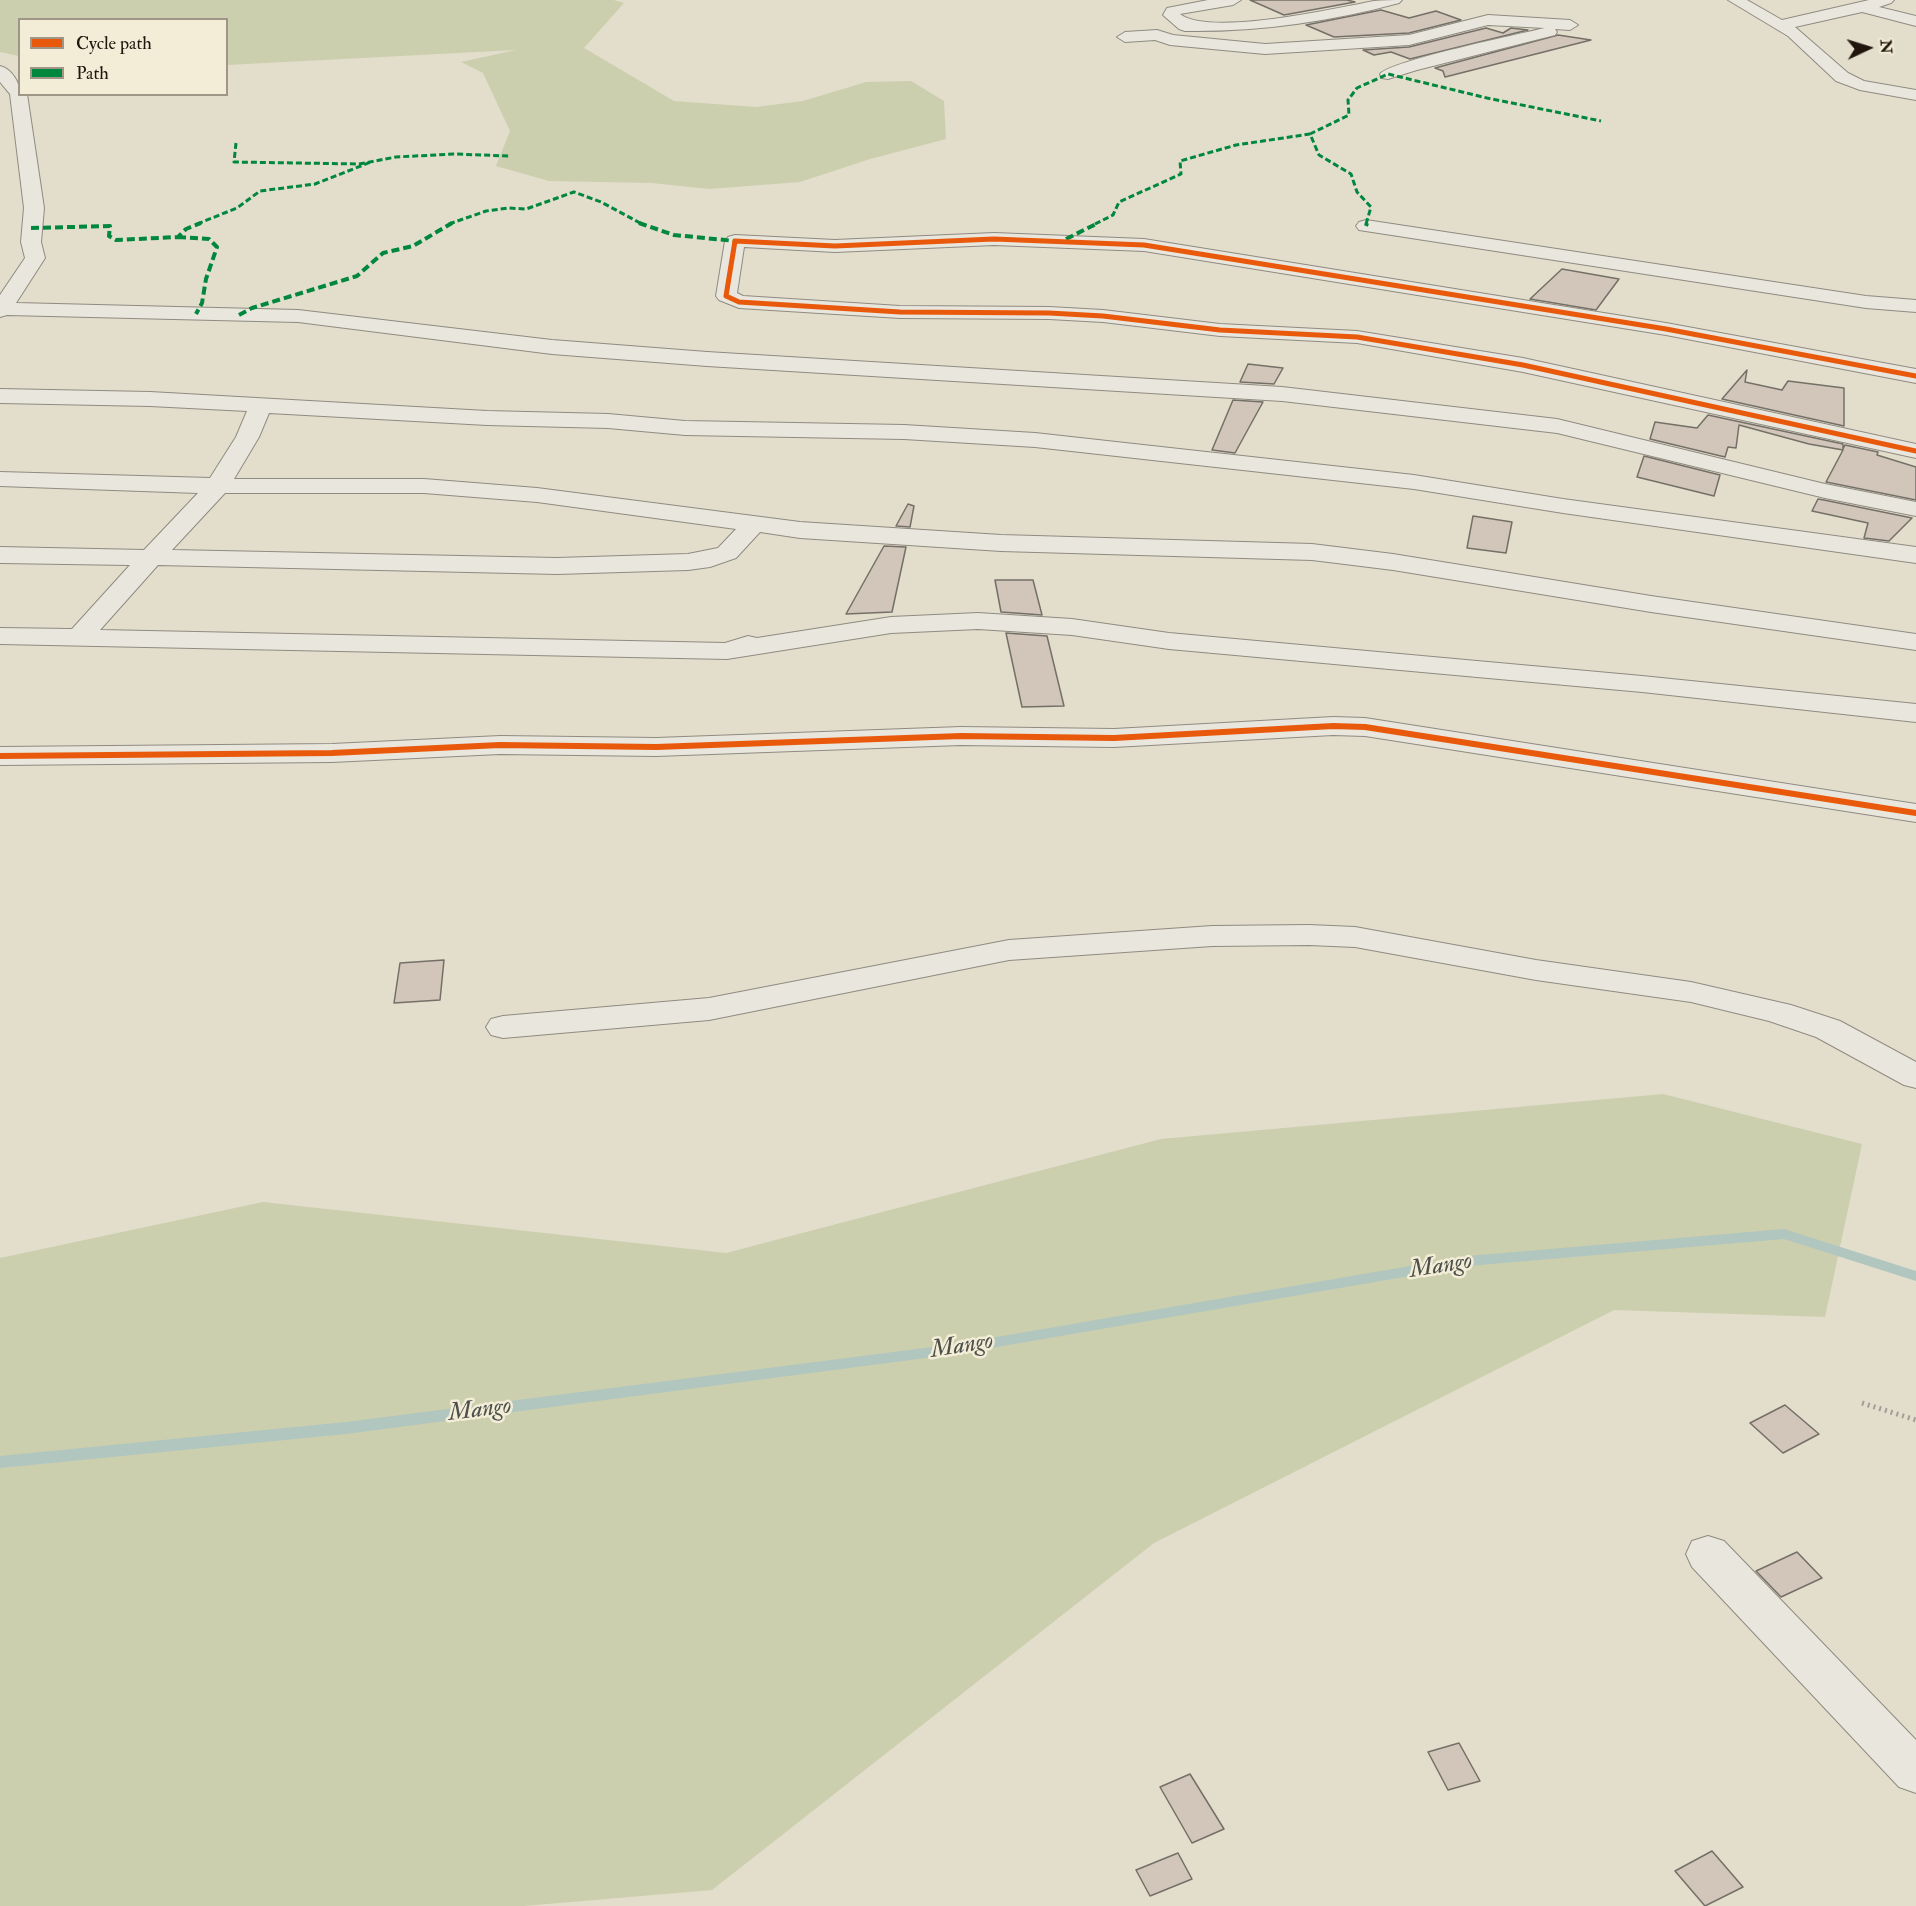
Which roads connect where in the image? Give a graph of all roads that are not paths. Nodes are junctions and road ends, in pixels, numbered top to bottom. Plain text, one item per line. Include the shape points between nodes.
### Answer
1 (1233, 0) edge
2 (1394, 0) edge
3 (1736, 0) edge
4 (1886, 0) edge
5 (1860, 7) junction
6 (1283, 21) junction
7 (1916, 21) edge
8 (1780, 25) junction
9 (1125, 37) dead end
10 (1323, 47) junction
11 (1264, 49) junction
12 (1352, 59) dead end
13 (1373, 62) dead end
14 (1411, 66) junction
15 (0, 71) edge
16 (1388, 74) dead end
17 (18, 94) edge
18 (1916, 95) edge
19 (18, 96) edge
20 (1366, 226) dead end
21 (1916, 306) edge
22 (1, 310) edge
23 (1916, 376) edge
24 (0, 396) edge
25 (260, 405) junction
26 (1916, 451) edge
27 (0, 479) edge
28 (218, 486) junction
29 (1916, 509) edge
30 (754, 524) junction
31 (0, 555) edge
32 (1916, 555) edge
33 (153, 557) junction
34 (774, 627) dead end
35 (0, 636) edge
36 (79, 639) junction
37 (1916, 642) edge
38 (727, 651) junction
39 (1916, 713) edge
40 (0, 756) edge
41 (1916, 813) edge
42 (503, 1027) dead end
43 (1916, 1077) edge
44 (1708, 1554) dead end
45 (1916, 1772) edge

1 - 6 street via 1173,11 1171,15 1185,26
2 - 6 street
3 - 8 street
4 - 5 street
5 - 7 street
5 - 8 street
6 - 10 street
8 - 18 street via 1842,77 1860,85
9 - 11 street via 1157,35 1170,40
10 - 11 street
10 - 14 street via 1409,40 1488,20 1570,25
11 - 12 street
13 - 14 street
14 - 16 street
15 - 17 street
19 - 22 street via 34,208 31,242 35,258
20 - 21 street
22 - 29 street via 298,316 552,346 695,358 1282,394 1557,426
23 - 26 street via 1666,328 1144,245 994,239 835,246 735,241 726,296 739,302 900,312 1102,315 1220,330 1357,337 1523,365
24 - 25 street
25 - 28 street via 257,422 226,467
25 - 32 street via 685,428 904,432 1035,440 1414,482
27 - 28 street
28 - 30 street via 423,486 558,497
28 - 33 street
30 - 33 street via 727,553 688,562 441,565
30 - 37 street via 1001,543 1312,552
31 - 33 street
33 - 36 street
34 - 38 street
35 - 36 street
36 - 38 street
38 - 39 street via 891,626 978,621 1072,627 1169,641
40 - 41 street via 332,753 500,746 656,747 960,736 1114,738 1333,726 1365,727
42 - 43 street via 709,1009 1009,950 1212,936 1309,935 1355,937 1713,997 1828,1029
44 - 45 street

